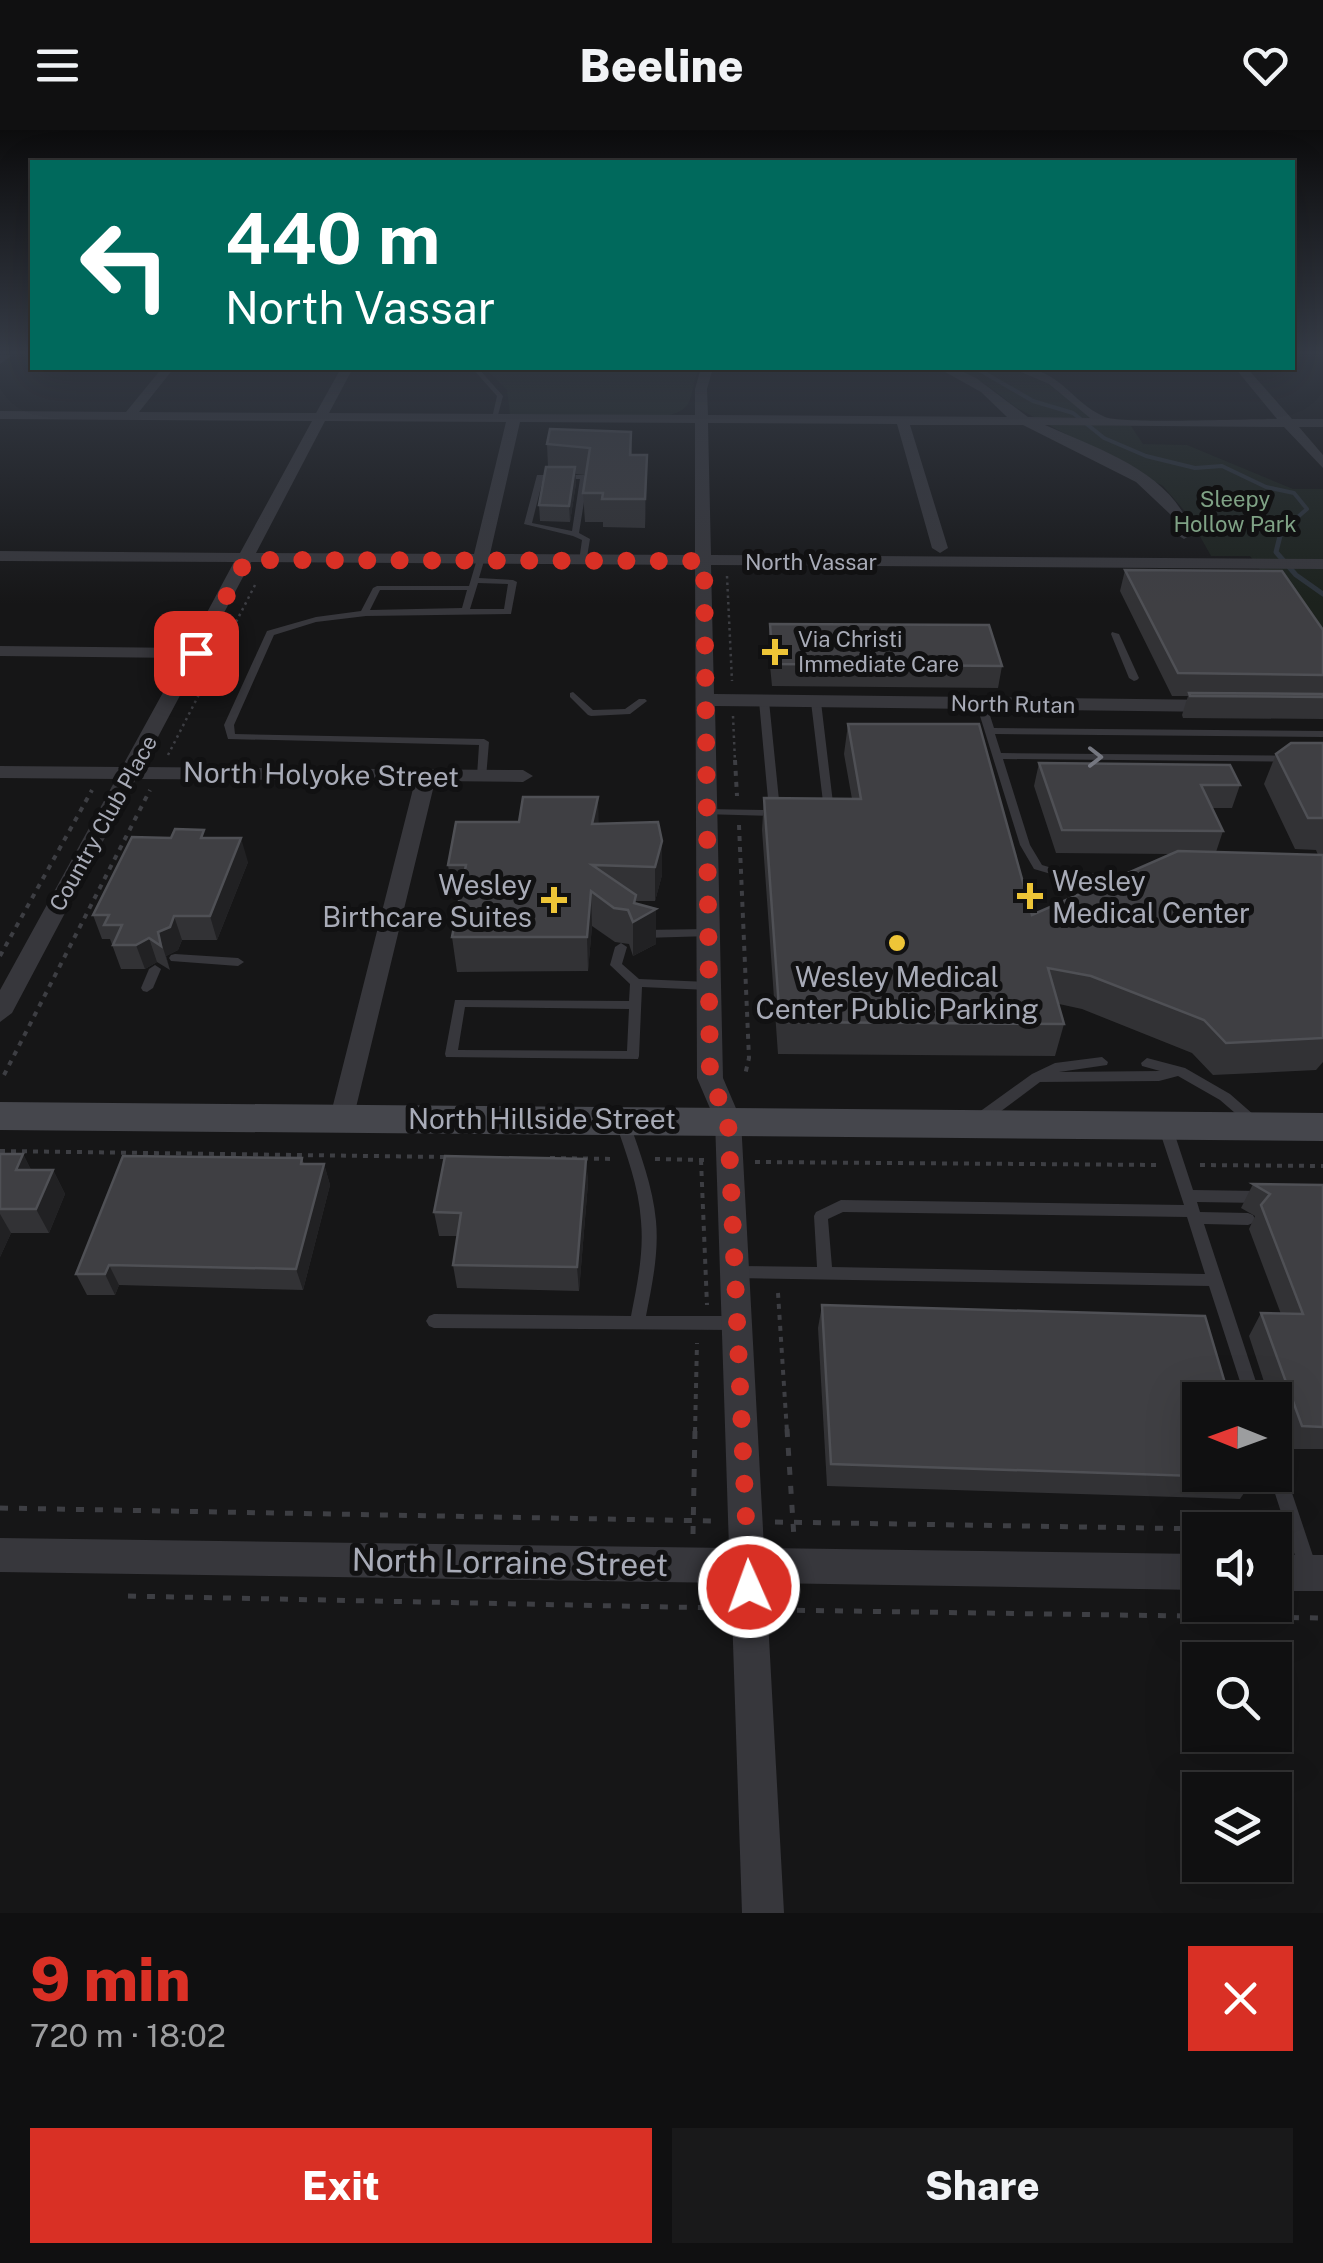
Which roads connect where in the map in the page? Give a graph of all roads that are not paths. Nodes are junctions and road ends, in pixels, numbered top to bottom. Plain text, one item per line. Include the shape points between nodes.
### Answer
1 (309, 438) edge
2 (509, 438) edge
3 (702, 438) edge
4 (907, 438) edge
5 (1061, 438) edge
6 (1302, 438) edge
7 (1323, 464) edge
8 (576, 534) junction
9 (1184, 534) dead end
10 (940, 548) dead end
11 (0, 556) edge
12 (246, 560) junction
13 (583, 561) junction
14 (704, 561) junction
15 (480, 562) junction
16 (1323, 564) edge
17 (472, 584) junction
18 (464, 611) junction
19 (365, 612) junction
20 (1115, 634) dead end
21 (0, 652) edge
22 (196, 653) junction
23 (1134, 678) dead end
24 (573, 695) dead end
25 (704, 700) junction
26 (642, 701) dead end
27 (764, 701) junction
28 (816, 702) junction
29 (980, 703) junction
30 (1247, 706) edge
31 (989, 731) junction
32 (1323, 734) edge
33 (998, 756) junction
34 (1323, 759) edge
35 (0, 772) edge
36 (131, 772) junction
37 (426, 776) junction
38 (482, 776) junction
39 (523, 776) dead end
40 (706, 812) junction
41 (775, 812) junction
42 (794, 813) edge
43 (813, 813) edge
44 (1147, 876) edge
45 (708, 933) junction
46 (642, 934) edge
47 (621, 947) dead end
48 (174, 958) dead end
49 (238, 962) dead end
50 (156, 969) edge
51 (636, 982) junction
52 (708, 986) junction
53 (147, 988) dead end
54 (635, 1005) junction
55 (0, 1013) edge
56 (1102, 1062) dead end
57 (1147, 1062) dead end
58 (1180, 1071) junction
59 (1037, 1076) junction
60 (0, 1116) edge
61 (343, 1117) junction
62 (622, 1119) junction
63 (728, 1120) junction
64 (975, 1123) junction
65 (1165, 1125) junction
66 (1260, 1126) junction
67 (1323, 1128) edge
68 (1284, 1197) edge
69 (1192, 1208) junction
70 (1248, 1219) dead end
71 (735, 1272) junction
72 (825, 1274) junction
73 (1215, 1280) junction
74 (434, 1321) dead end
75 (637, 1322) junction
76 (720, 1323) junction
77 (1248, 1382) edge
78 (1282, 1492) edge
79 (0, 1555) edge
80 (748, 1566) junction
81 (1182, 1572) edge
82 (1302, 1573) edge
83 (763, 1913) edge

1 - 12 street, Country Club Place
2 - 15 street
3 - 14 street
4 - 10 street
5 - 9 street via 1160,492 1184,522
6 - 7 street
8 - 8 lane via 584,477 540,477 528,524
8 - 13 lane via 586,538
11 - 12 street, North Vassar
12 - 15 street, North Vassar
12 - 22 street, Country Club Place
13 - 14 street, North Vassar
13 - 15 street, North Vassar
14 - 16 street, North Vassar
14 - 25 street
15 - 17 lane
17 - 18 lane
17 - 18 lane via 513,582 512,606 508,612
17 - 19 lane via 377,588
18 - 19 lane
19 - 38 lane via 270,634 229,725 232,738 484,742
20 - 23 lane
21 - 22 street
22 - 36 street, Country Club Place
24 - 26 lane via 591,713 628,712
25 - 27 street, North Rutan
25 - 40 street
27 - 28 street, North Rutan
27 - 41 lane
28 - 29 street, North Rutan
28 - 43 lane via 828,803
29 - 30 street, North Rutan
29 - 31 lane
31 - 32 lane
31 - 33 lane
33 -> 34 lane
33 - 44 lane via 1038,867 1068,876
35 - 36 street, North Holyoke Street
36 - 37 street, North Holyoke Street
36 - 55 street, Country Club Place
37 - 38 street, North Holyoke Street
37 - 61 street
38 - 39 street, North Holyoke Street
40 - 41 lane
40 - 45 street
41 - 42 lane
45 - 46 lane
45 - 52 street
47 - 51 lane via 616,966
48 - 49 lane
50 - 53 lane
51 - 52 lane
51 - 54 lane
52 - 63 street via 710,1078
54 - 54 lane via 633,1056 451,1054 459,1003
56 - 59 lane
57 - 58 lane
58 - 59 lane
58 - 66 lane
59 - 64 lane
60 - 61 main road, North Hillside Street
61 - 62 main road, North Hillside Street
62 - 63 main road, North Hillside Street
62 - 75 lane via 651,1212 652,1257
63 - 64 main road, North Hillside Street
63 - 71 street
64 - 65 main road, North Hillside Street
65 - 66 main road, North Hillside Street
65 - 69 lane
66 - 67 main road, North Hillside Street
68 - 69 lane
69 - 70 lane
69 - 72 lane via 841,1206 821,1216
69 - 73 lane
71 - 72 lane
71 - 76 street
72 - 73 lane
73 - 77 lane
74 - 75 lane
75 - 76 lane
76 - 80 street
78 - 82 lane
79 - 80 street, North Lorraine Street
80 - 81 street, North Lorraine Street
80 - 83 street

